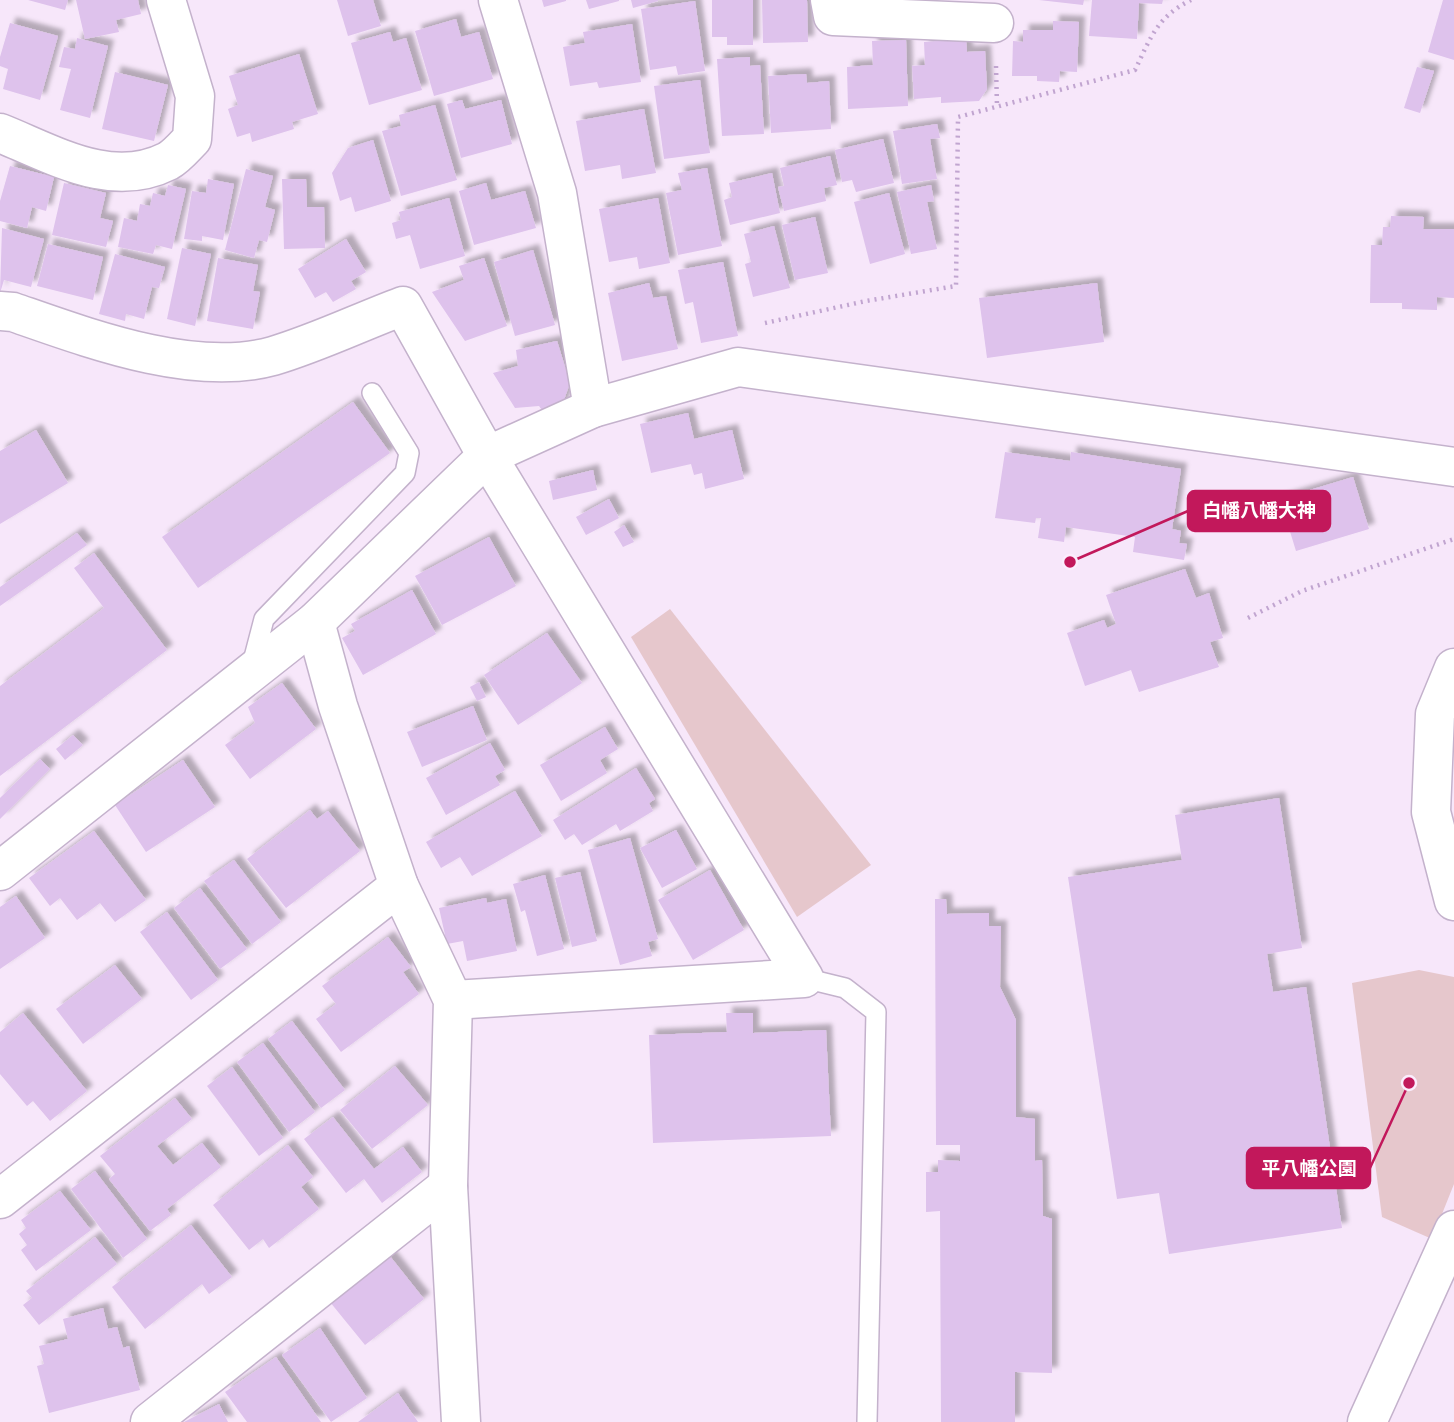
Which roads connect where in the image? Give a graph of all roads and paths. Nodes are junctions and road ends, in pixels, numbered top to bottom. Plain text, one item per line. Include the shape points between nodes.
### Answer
1 (166, 0) edge
2 (498, 0) edge
3 (830, 0) edge
4 (1191, 0) edge
5 (994, 23) dead end
6 (0, 133) edge
7 (0, 311) edge
8 (755, 370) junction
9 (372, 394) dead end
10 (593, 408) junction
11 (487, 456) junction
12 (1454, 467) edge
13 (1454, 539) edge
14 (1248, 618) dead end
15 (315, 622) junction
16 (1454, 668) edge
17 (250, 673) junction
18 (0, 871) edge
19 (398, 886) junction
20 (1454, 901) edge
21 (804, 978) junction
22 (453, 1000) junction
23 (448, 1186) junction
24 (0, 1199) edge
25 (1454, 1230) edge
26 (150, 1422) edge
27 (461, 1422) edge
28 (867, 1422) edge
29 (1367, 1422) edge

1 - 6 street via 195,96 192,139 171,160 140,172 96,172
2 - 10 street via 557,193
3 - 5 street via 833,16
4 - 8 path via 1168,12 1152,33 1135,70 958,117 956,286 751,326
7 - 11 street via 100,342 202,363 271,356 403,306
8 - 10 street via 738,367
8 - 12 street
9 - 17 lane via 409,453 405,473 264,619
10 - 11 street
11 - 15 street
11 - 21 street
13 - 14 path via 1302,590
15 - 17 street
15 - 19 street
16 - 20 street via 1435,714 1431,812
17 - 18 street
19 - 22 street
19 - 24 street
21 - 22 street
21 - 28 lane via 845,988 876,1012
22 - 23 street
23 - 26 street
23 - 27 street
25 - 29 street

